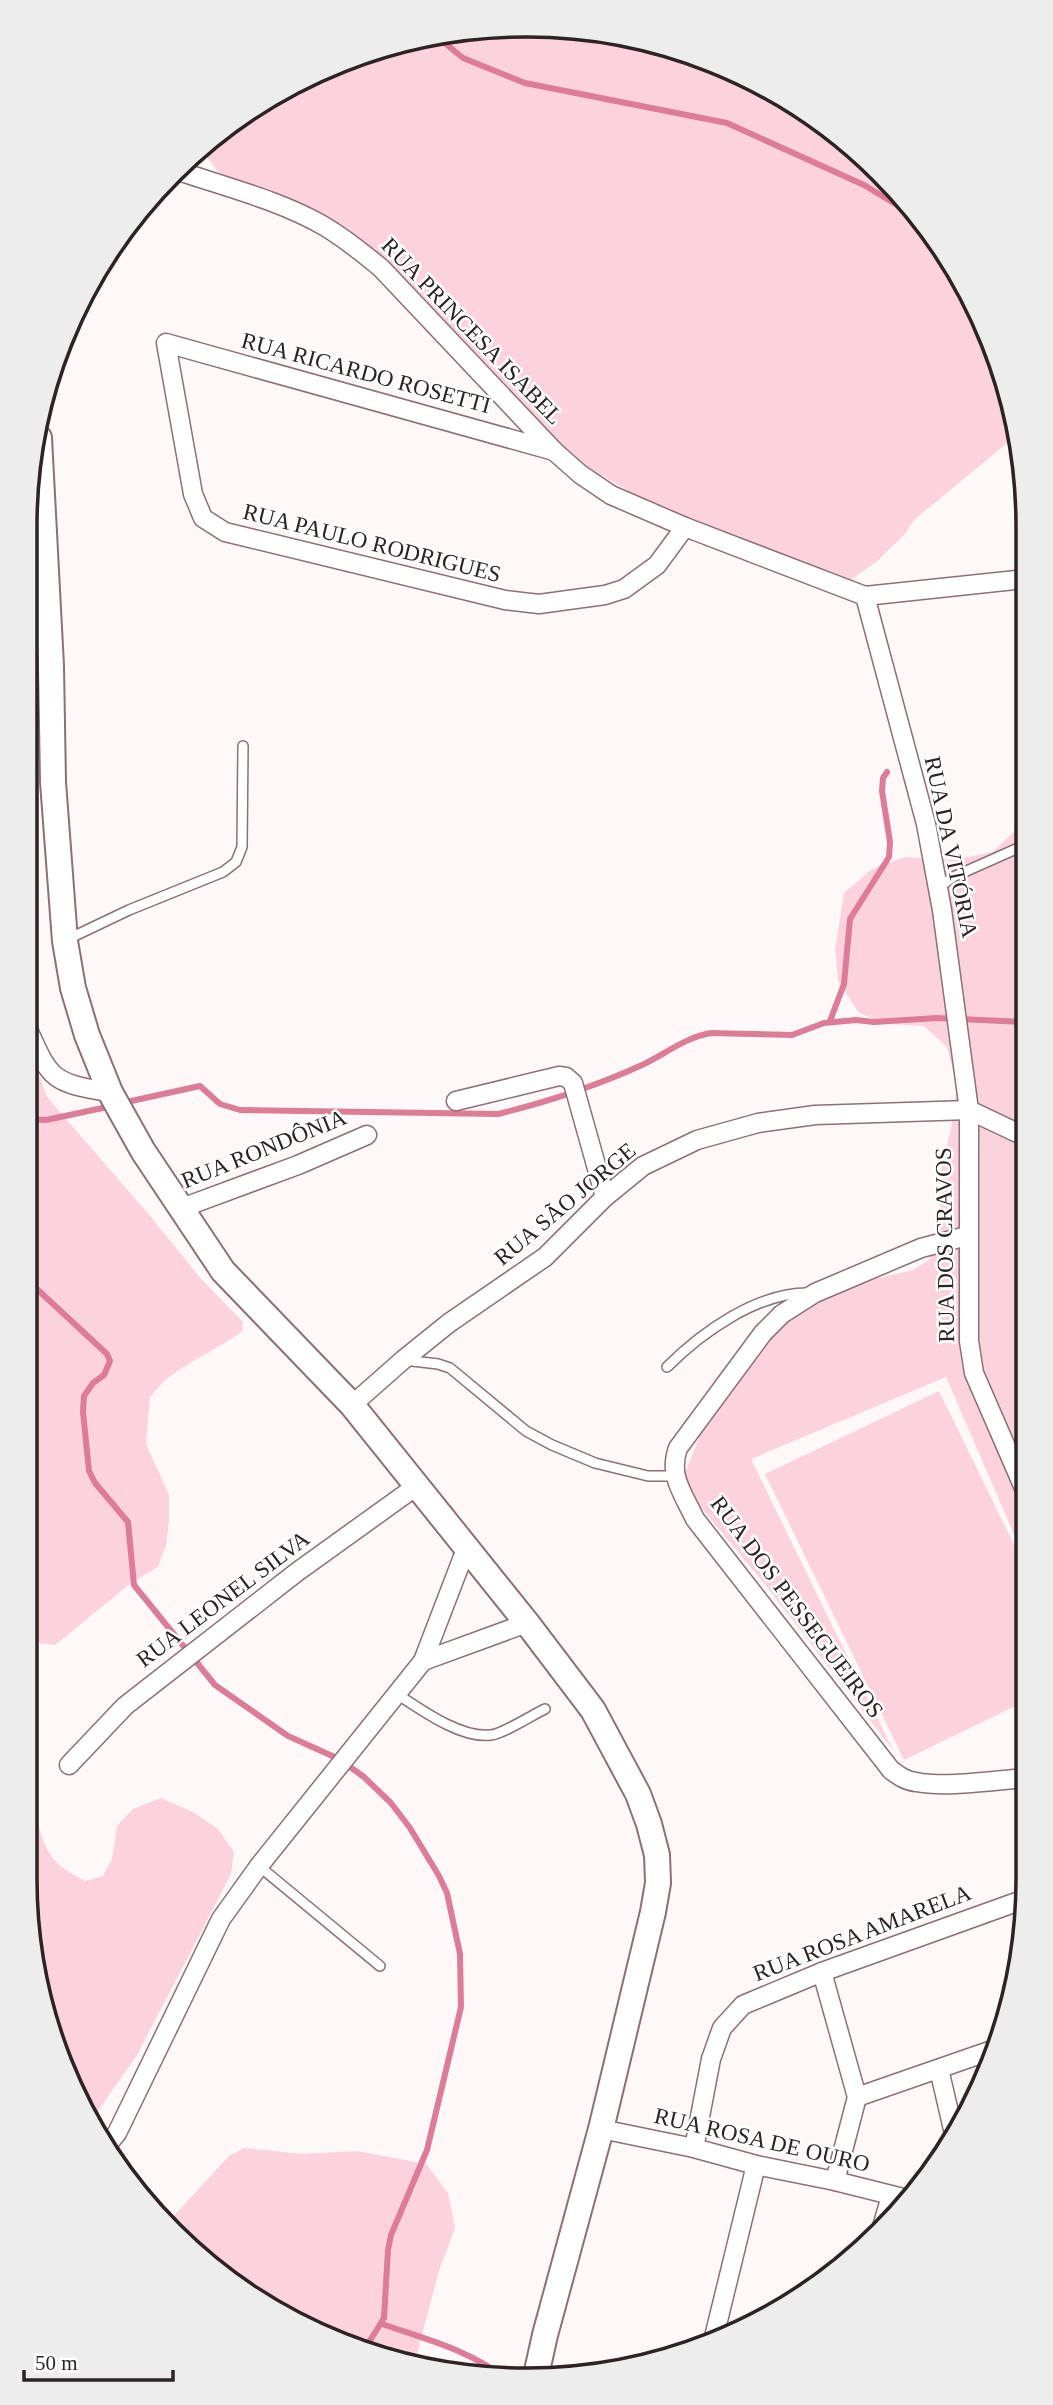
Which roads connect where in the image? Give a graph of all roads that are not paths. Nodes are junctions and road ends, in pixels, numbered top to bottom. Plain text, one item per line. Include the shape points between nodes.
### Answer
1 (187, 174) edge
2 (166, 343) joint
3 (554, 451) junction
4 (41, 468) edge
5 (685, 527) junction
6 (1016, 580) edge
7 (865, 596) junction
8 (243, 746) dead end
9 (1016, 849) edge
10 (938, 888) junction
11 (65, 941) junction
12 (37, 1050) edge
13 (110, 1092) junction
14 (456, 1101) dead end
15 (969, 1110) junction
16 (1016, 1132) edge
17 (367, 1135) dead end
18 (605, 1197) junction
19 (179, 1209) junction
20 (967, 1236) junction
21 (815, 1293) junction
22 (402, 1360) junction
23 (667, 1367) dead end
24 (352, 1405) junction
25 (1016, 1470) edge
26 (674, 1476) junction
27 (418, 1485) junction
28 (466, 1549) junction
29 (527, 1623) junction
30 (423, 1661) junction
31 (397, 1694) junction
32 (545, 1709) dead end
33 (69, 1765) dead end
34 (1016, 1779) edge
35 (259, 1866) junction
36 (1015, 1903) edge
37 (380, 1966) dead end
38 (822, 1972) junction
39 (984, 2053) edge
40 (939, 2069) junction
41 (857, 2097) junction
42 (951, 2122) edge
43 (601, 2129) junction
44 (112, 2139) edge
45 (694, 2148) junction
46 (756, 2165) junction
47 (835, 2181) junction
48 (891, 2196) junction
49 (898, 2197) edge
50 (887, 2210) edge
51 (716, 2330) edge
52 (538, 2368) edge

1 - 3 street, RUA PRINCESA ISABEL via 279,205 323,225 354,246 381,268
2 - 3 street, RUA RICARDO ROSETTI
2 - 5 street, RUA PAULO RODRIGUES via 193,494 203,518 226,532 505,600 539,604 624,589 657,565
3 - 5 street, RUA PRINCESA ISABEL via 611,495
4 - 11 main road via 53,782
5 - 7 street, RUA PRINCESA ISABEL
6 - 7 street
7 - 10 street, RUA DA VITÓRIA via 926,824
8 - 11 lane via 242,847 236,862 223,872
9 - 10 lane
10 - 15 street, RUA DA VITÓRIA
11 - 13 main road via 86,1035
12 - 13 street via 57,1078 75,1087
13 - 19 main road
14 - 18 street via 566,1077 573,1083
15 - 16 street
15 - 18 street, RUA SÃO JORGE via 815,1115 758,1124 697,1140 643,1166
15 - 20 street, RUA DOS CRAVOS
17 - 19 street, RUA RONDÔNIA
18 - 22 street, RUA SÃO JORGE via 545,1257
19 - 24 main road via 223,1271
20 - 21 street via 921,1248
20 - 25 street, RUA DOS CRAVOS via 974,1373
21 - 23 lane via 797,1293 729,1318
21 - 26 street via 763,1333 678,1448
22 - 24 street, RUA SÃO JORGE
22 - 26 lane via 450,1368 526,1431 552,1445 595,1463 648,1476
24 - 27 main road
26 - 34 street, RUA DOS PESSEGUEIROS via 695,1519 891,1770 902,1778 934,1784
27 - 28 main road
27 - 33 street, RUA LEONEL SILVA via 125,1706
28 - 29 main road
28 - 30 street
29 - 30 street
29 - 43 main road via 593,1710 638,1794 657,1855 653,1912
30 - 31 street
31 - 32 lane via 458,1730 474,1734 492,1735
31 - 35 street
35 - 37 lane
35 - 44 street via 221,1919
36 - 38 street, RUA ROSA AMARELA
38 - 41 street
38 - 45 street, RUA ROSA AMARELA via 743,2005 722,2028 711,2059
39 - 40 street
40 - 41 street
40 - 42 street
41 - 47 street
43 - 45 street, RUA ROSA DE OURO
43 - 52 main road
45 - 46 street, RUA ROSA DE OURO
46 - 47 street, RUA ROSA DE OURO
46 - 51 street
47 - 48 street, RUA ROSA DE OURO
48 - 49 street, RUA ROSA DE OURO
48 - 50 street

